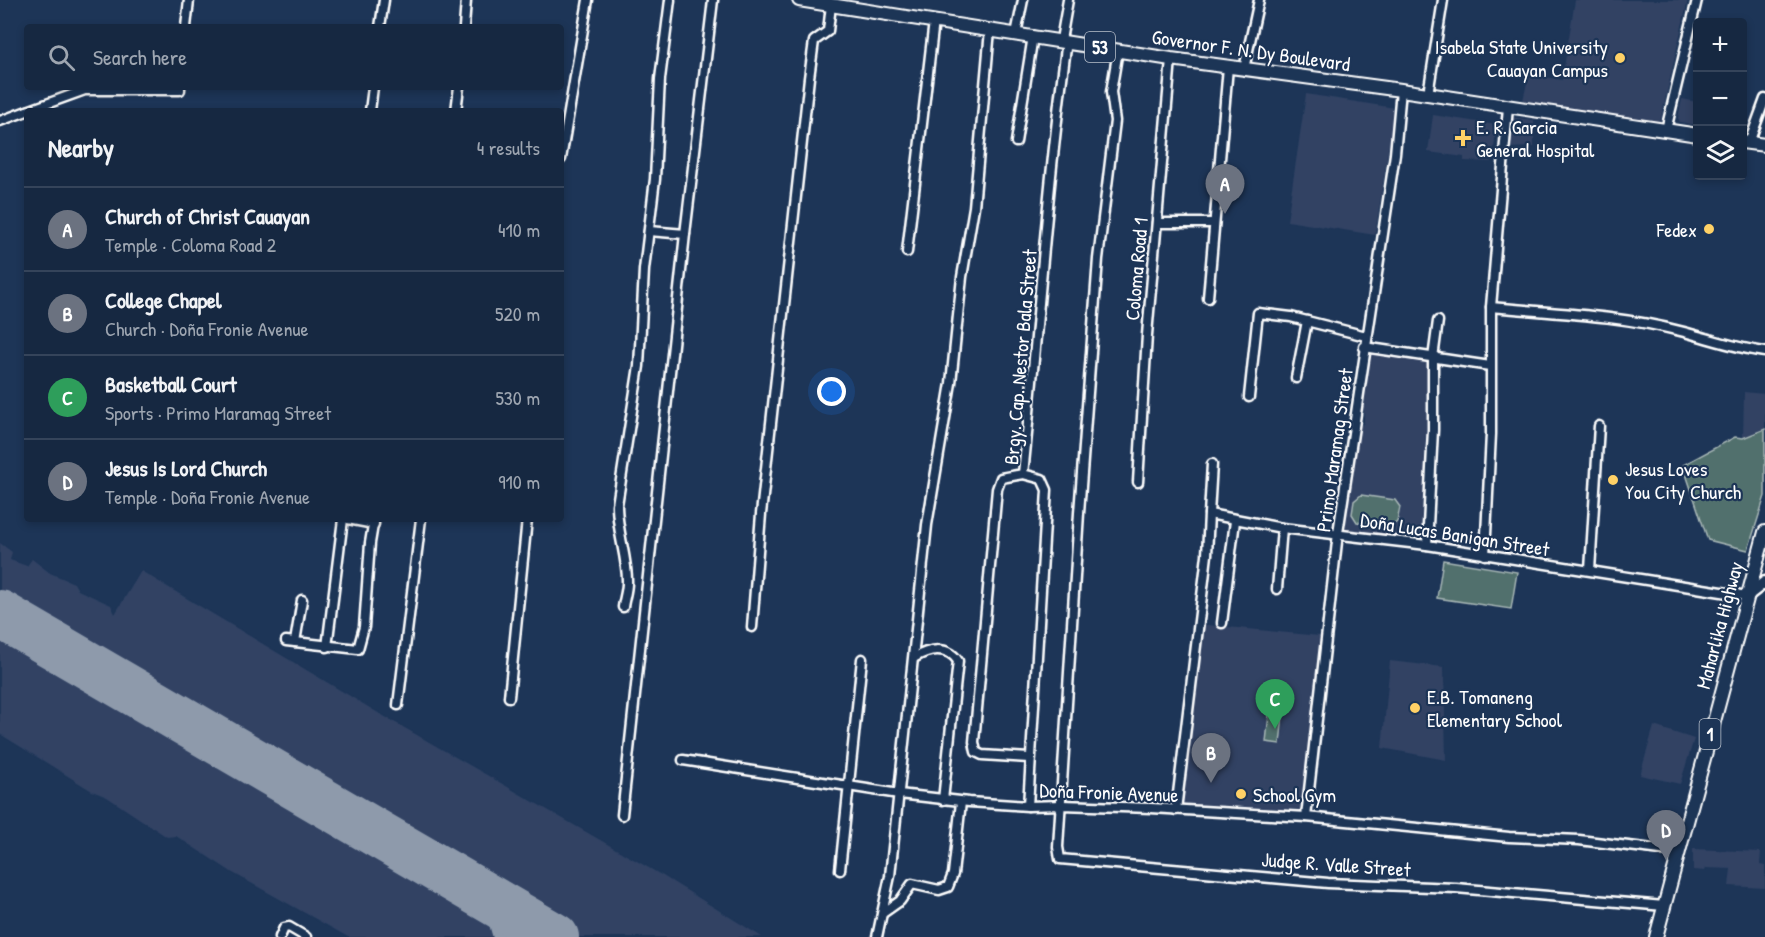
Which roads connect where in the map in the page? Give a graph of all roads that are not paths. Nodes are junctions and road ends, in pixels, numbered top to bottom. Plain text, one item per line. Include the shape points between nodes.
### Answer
1 (189, 0) edge
2 (384, 0) edge
3 (466, 0) edge
4 (588, 0) edge
5 (670, 0) edge
6 (712, 0) edge
7 (799, 0) edge
8 (1023, 0) edge
9 (1068, 0) edge
10 (1259, 0) edge
11 (1443, 0) edge
12 (1697, 0) edge
13 (848, 4) edge
14 (831, 5) junction
15 (934, 21) junction
16 (186, 24) edge
17 (380, 24) edge
18 (464, 24) edge
19 (990, 30) junction
20 (1016, 34) junction
21 (1033, 36) junction
22 (1064, 41) junction
23 (1118, 50) junction
24 (1171, 59) junction
25 (1228, 67) junction
26 (1244, 69) junction
27 (85, 90) edge
28 (85, 90) edge
29 (180, 90) edge
30 (373, 90) edge
31 (459, 90) edge
32 (1401, 90) junction
33 (1428, 94) junction
34 (1765, 99) edge
35 (1508, 107) junction
36 (35, 108) edge
37 (370, 108) edge
38 (456, 108) edge
39 (24, 112) edge
40 (0, 121) edge
41 (1666, 130) junction
42 (1693, 134) edge
43 (1747, 140) edge
44 (564, 141) edge
45 (1016, 142) dead end
46 (1747, 142) edge
47 (1765, 145) edge
48 (1157, 223) junction
49 (1214, 223) junction
50 (649, 231) junction
51 (685, 234) junction
52 (907, 252) dead end
53 (1208, 298) dead end
54 (1491, 307) junction
55 (1307, 321) junction
56 (1438, 321) dead end
57 (1366, 336) junction
58 (1364, 346) junction
59 (1765, 352) edge
60 (1433, 358) junction
61 (1491, 366) junction
62 (1296, 378) dead end
63 (1249, 397) dead end
64 (1599, 426) dead end
65 (1212, 464) dead end
66 (1023, 474) junction
67 (1138, 482) dead end
68 (1209, 514) junction
69 (1235, 521) junction
70 (343, 522) edge
71 (374, 522) edge
72 (421, 522) edge
73 (527, 522) edge
74 (1282, 528) junction
75 (1765, 532) edge
76 (1338, 533) junction
77 (1427, 545) junction
78 (1485, 555) junction
79 (1590, 570) junction
80 (1765, 582) edge
81 (1276, 589) dead end
82 (1747, 596) junction
83 (302, 600) dead end
84 (623, 607) dead end
85 (1222, 623) dead end
86 (752, 627) dead end
87 (327, 646) junction
88 (914, 658) junction
89 (862, 659) dead end
90 (509, 697) dead end
91 (398, 705) dead end
92 (1029, 758) junction
93 (683, 760) dead end
94 (850, 785) junction
95 (899, 794) junction
96 (943, 800) junction
97 (961, 801) junction
98 (1062, 804) junction
99 (1028, 806) junction
100 (1176, 810) junction
101 (622, 815) dead end
102 (1306, 817) junction
103 (1678, 852) junction
104 (840, 870) dead end
105 (1664, 906) junction
106 (883, 913) junction
107 (280, 937) edge
108 (306, 937) edge
109 (877, 937) edge
110 (1656, 937) edge

1 - 16 street
2 - 17 street
3 - 18 street
4 - 44 street
5 - 50 street via 663,42 656,179
6 - 51 street
7 - 14 highway, Governor F. N. Dy Boulevard / 53
8 - 20 street
9 - 22 street, Brgy. Cap. Nestor Bala Street
10 - 26 street
11 - 33 street
12 - 41 street
13 - 14 highway, Governor F. N. Dy Boulevard / 53
13 - 15 highway, Governor F. N. Dy Boulevard / 53
14 - 86 street via 826,35 814,41 809,78
15 - 19 highway, Governor F. N. Dy Boulevard / 53
15 - 52 street
19 - 20 highway, Governor F. N. Dy Boulevard / 53
19 - 88 street via 974,207 927,525
20 - 21 highway, Governor F. N. Dy Boulevard / 53
21 - 22 highway, Governor F. N. Dy Boulevard / 53
21 - 45 street
22 - 23 highway, Governor F. N. Dy Boulevard / 53
22 - 66 street, Brgy. Cap. Nestor Bala Street
23 - 24 highway, Governor F. N. Dy Boulevard / 53
23 - 98 street, Judge R. Valle Street via 1111,92 1115,121 1098,259 1078,513
24 - 25 highway, Governor F. N. Dy Boulevard / 53
24 - 48 street, Coloma Road 1
25 - 26 highway, Governor F. N. Dy Boulevard / 53
25 - 49 street
26 - 32 highway, Governor F. N. Dy Boulevard / 53
27 - 36 street
28 - 29 street
30 - 37 street
31 - 38 street
32 - 33 highway, Governor F. N. Dy Boulevard / 53
32 - 57 street, Primo Maramag Street via 1395,154
33 - 35 highway, Governor F. N. Dy Boulevard / 53
34 - 43 street
35 - 41 highway, Governor F. N. Dy Boulevard / 53
35 - 54 street
39 - 40 street
41 - 42 highway, Governor F. N. Dy Boulevard / 53
46 - 47 highway
48 - 49 street
48 - 67 street, Coloma Road 1
49 - 53 street
50 - 51 street
50 - 84 street via 639,366 617,506 617,527 627,569
51 - 101 street
54 - 59 street via 1611,318
54 - 61 street
55 - 57 street
55 - 62 street
55 - 63 street via 1258,313
56 - 60 street
57 - 58 street, Primo Maramag Street
58 - 60 street
58 - 76 street, Primo Maramag Street
60 - 61 street
60 - 77 street
61 - 78 street
64 - 79 street
65 - 68 street
66 - 92 street, Brgy. Cap. Nestor Bala Street via 1042,479 1047,490
66 - 92 street via 1001,478 997,489 974,742 976,752 982,756
68 - 69 street, Doña Lucas Banigan Street
68 - 100 street
69 - 74 street, Doña Lucas Banigan Street
69 - 85 street
70 - 87 street
71 - 87 street via 360,645 354,650
72 - 91 street
73 - 90 street
74 - 76 street, Doña Lucas Banigan Street
74 - 81 street
75 - 82 highway, Maharlika Highway / 1
76 - 77 street, Doña Lucas Banigan Street
76 - 102 street, Primo Maramag Street
77 - 78 street, Doña Lucas Banigan Street
78 - 79 street, Doña Lucas Banigan Street
79 - 82 street, Doña Lucas Banigan Street
80 - 82 main road
82 - 103 highway, Maharlika Highway / 1
83 - 87 street via 291,642
88 - 95 street
88 - 96 street via 923,652 941,651 958,661
89 - 94 street
92 - 99 street, Brgy. Cap. Nestor Bala Street
93 - 94 street, Doña Fronie Avenue
94 - 95 street, Doña Fronie Avenue
94 - 104 street
95 - 96 street, Doña Fronie Avenue
95 - 106 street
96 - 97 street, Doña Fronie Avenue
97 - 99 street, Doña Fronie Avenue
97 - 106 street via 953,874 948,887 939,891 912,884 900,901
98 - 99 street, Doña Fronie Avenue
98 - 100 street, Doña Fronie Avenue
98 - 105 street, Judge R. Valle Street via 1059,855 1065,861
100 - 102 street, Doña Fronie Avenue
102 - 103 street, Doña Fronie Avenue
103 - 105 highway, Maharlika Highway / 1
105 - 110 highway, Maharlika Highway / 1
106 - 109 street
107 - 108 street via 288,927

